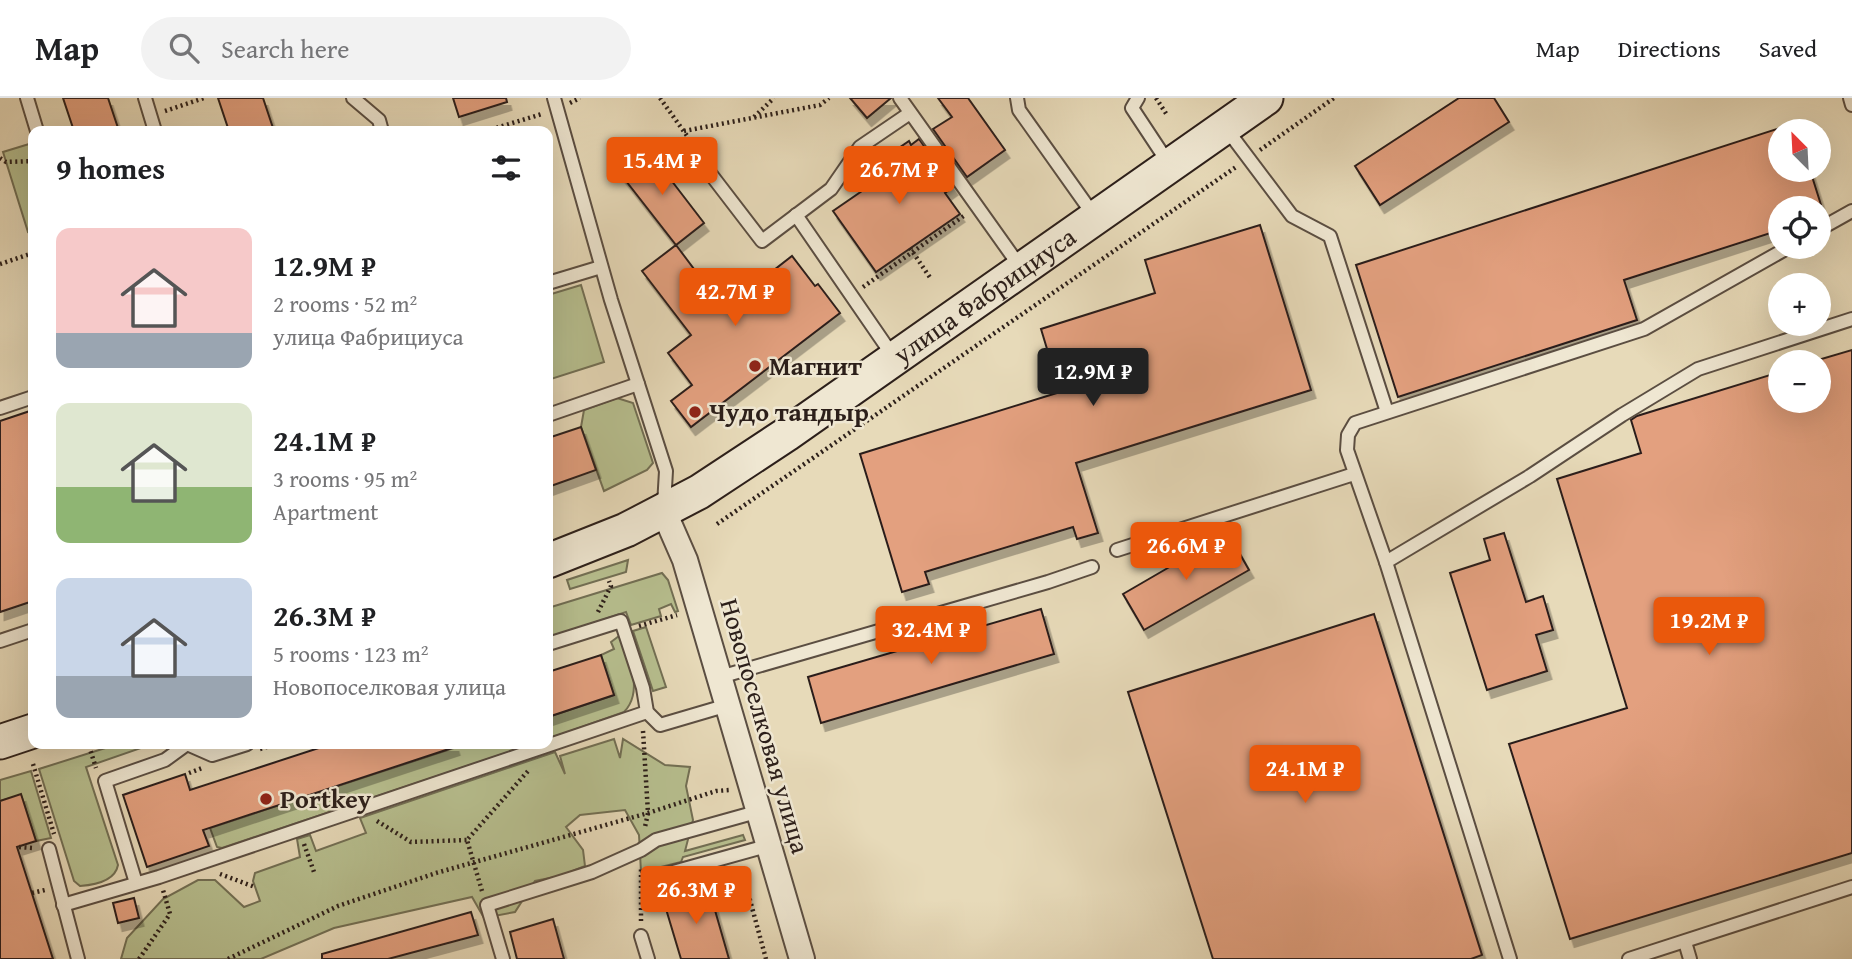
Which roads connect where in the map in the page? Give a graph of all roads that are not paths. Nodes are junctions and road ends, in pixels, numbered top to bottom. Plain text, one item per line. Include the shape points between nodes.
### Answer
1 (27, 98) edge
2 (145, 98) edge
3 (353, 98) edge
4 (900, 98) edge
5 (1017, 98) edge
6 (1139, 98) edge
7 (1266, 98) edge
8 (1850, 98) edge
9 (556, 103) edge
10 (1852, 106) edge
11 (910, 113) junction
12 (35, 126) edge
13 (153, 126) edge
14 (381, 126) edge
15 (1225, 127) junction
16 (1170, 165) junction
17 (706, 168) road end
18 (1852, 211) edge
19 (796, 215) junction
20 (1095, 217) junction
21 (1831, 223) edge
22 (1768, 259) edge
23 (601, 267) junction
24 (1021, 269) junction
25 (553, 281) edge
26 (1852, 319) edge
27 (894, 357) junction
28 (638, 384) junction
29 (28, 399) edge
30 (0, 408) edge
31 (1387, 412) junction
32 (553, 413) edge
33 (1354, 474) junction
34 (664, 512) junction
35 (1117, 550) dead end
36 (553, 559) edge
37 (1386, 562) junction
38 (1092, 567) dead end
39 (28, 632) edge
40 (0, 641) edge
41 (553, 642) edge
42 (720, 677) junction
43 (728, 705) junction
44 (647, 712) junction
45 (28, 733) edge
46 (0, 741) edge
47 (553, 744) edge
48 (180, 749) edge
49 (198, 749) edge
50 (231, 749) edge
51 (538, 749) edge
52 (760, 811) junction
53 (770, 845) junction
54 (49, 849) road end
55 (666, 874) dead end
56 (136, 883) junction
57 (1852, 887) edge
58 (63, 905) junction
59 (641, 936) road end
60 (1685, 942) junction
61 (78, 959) edge
62 (503, 959) edge
63 (648, 959) edge
64 (802, 959) edge
65 (1510, 959) edge
66 (1629, 959) edge
67 (1690, 959) edge

1 - 12 lane
2 - 13 lane
3 - 14 lane
4 - 11 lane
5 - 20 lane via 1019,110
6 - 16 lane via 1132,108
7 - 15 main road, улица Фабрициуса
8 - 10 lane
9 - 23 lane
11 - 19 lane via 860,147 831,189
11 - 24 lane
15 - 16 main road, улица Фабрициуса
15 - 31 lane via 1293,216 1330,236
16 - 20 main road, улица Фабрициуса
17 - 19 lane via 762,241
18 - 21 lane
19 - 27 lane
20 - 24 main road, улица Фабрициуса
22 - 31 lane via 1644,328
23 - 25 lane
23 - 28 lane
24 - 27 main road, улица Фабрициуса
26 - 37 lane via 1698,369
27 - 34 main road, улица Фабрициуса
28 - 32 lane
28 - 34 lane via 666,471
29 - 30 lane
31 - 33 lane via 1355,423 1348,435 1346,450
33 - 35 lane
33 - 37 lane
34 - 36 main road, улица Фабрициуса
34 - 42 street, Новопоселковая улица via 685,560
37 - 65 lane
38 - 42 lane
39 - 40 lane
41 - 44 lane via 621,621
42 - 43 street, Новопоселковая улица
43 - 44 lane via 660,725
43 - 52 street, Новопоселковая улица
44 - 47 lane
45 - 46 main road
48 - 56 lane via 165,760 105,781
49 - 50 lane via 212,755
51 - 56 lane
52 - 53 street, Новопоселковая улица
52 - 62 lane via 656,840 592,872 487,905
53 - 55 lane
53 - 64 street, Новопоселковая улица
54 - 58 lane
56 - 58 lane
57 - 60 lane
58 - 61 lane
59 - 63 lane
60 - 66 lane
60 - 67 lane

